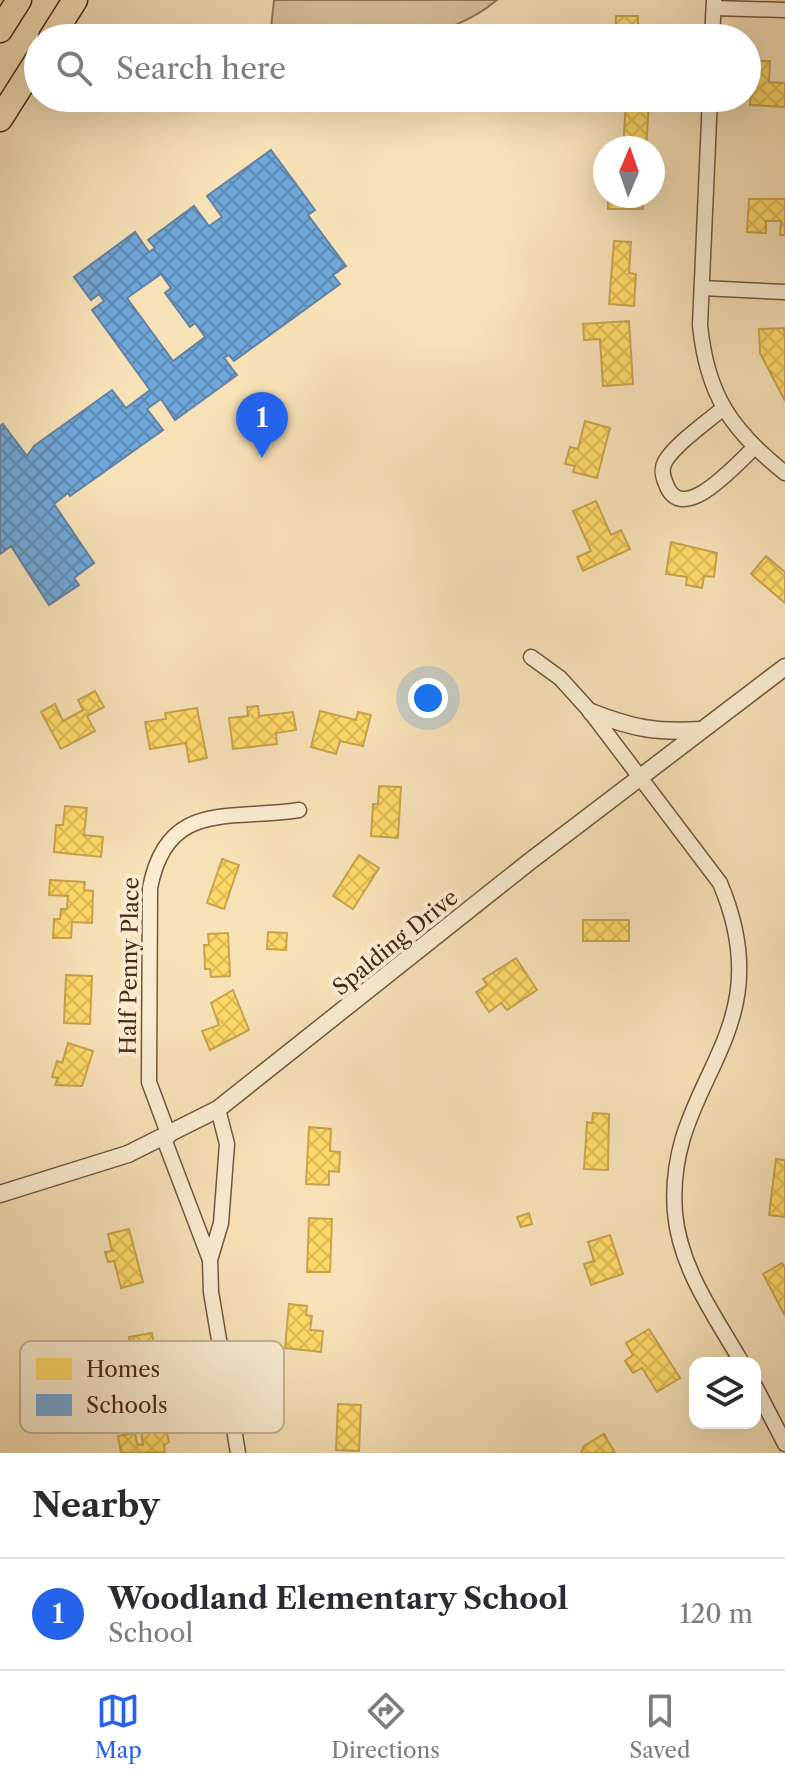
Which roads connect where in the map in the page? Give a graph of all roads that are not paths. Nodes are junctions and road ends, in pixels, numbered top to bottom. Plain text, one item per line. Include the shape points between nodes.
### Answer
1 (19, 0) edge
2 (75, 0) edge
3 (714, 4) edge
4 (785, 10) edge
5 (60, 24) edge
6 (713, 24) edge
7 (0, 30) edge
8 (24, 81) edge
9 (709, 112) edge
10 (0, 119) edge
11 (702, 288) junction
12 (785, 292) edge
13 (722, 409) junction
14 (754, 448) junction
15 (785, 473) edge
16 (531, 657) dead end
17 (785, 667) edge
18 (591, 712) junction
19 (702, 729) junction
20 (638, 778) junction
21 (299, 810) dead end
22 (218, 1109) junction
23 (167, 1137) junction
24 (0, 1194) edge
25 (210, 1260) junction
26 (218, 1341) edge
27 (738, 1357) edge
28 (761, 1398) edge
29 (234, 1433) edge
30 (785, 1444) edge
31 (238, 1453) edge

1 - 7 highway
2 - 5 highway
3 - 4 street
3 - 6 street
8 - 10 highway
9 - 11 street
11 - 12 street
11 - 13 street via 703,352
13 - 14 street
13 - 14 street via 667,458 662,475 668,490 682,499 699,497
14 - 15 street
16 - 18 street via 560,678
17 - 19 street, Spalding Drive
18 - 19 street via 631,728
18 - 20 street
19 - 20 street, Spalding Drive
20 - 22 street, Spalding Drive
20 - 27 street via 720,883 745,944 748,980 742,1018 684,1140 675,1212 694,1281
21 - 23 street, Half Penny Place via 199,819 171,838 154,864 149,1082
22 - 23 street, Spalding Drive
22 - 25 street via 227,1144 221,1223
23 - 24 street, Spalding Drive via 89,1168
23 - 25 street, Half Penny Place
25 - 26 street
28 - 30 street
29 - 31 street

